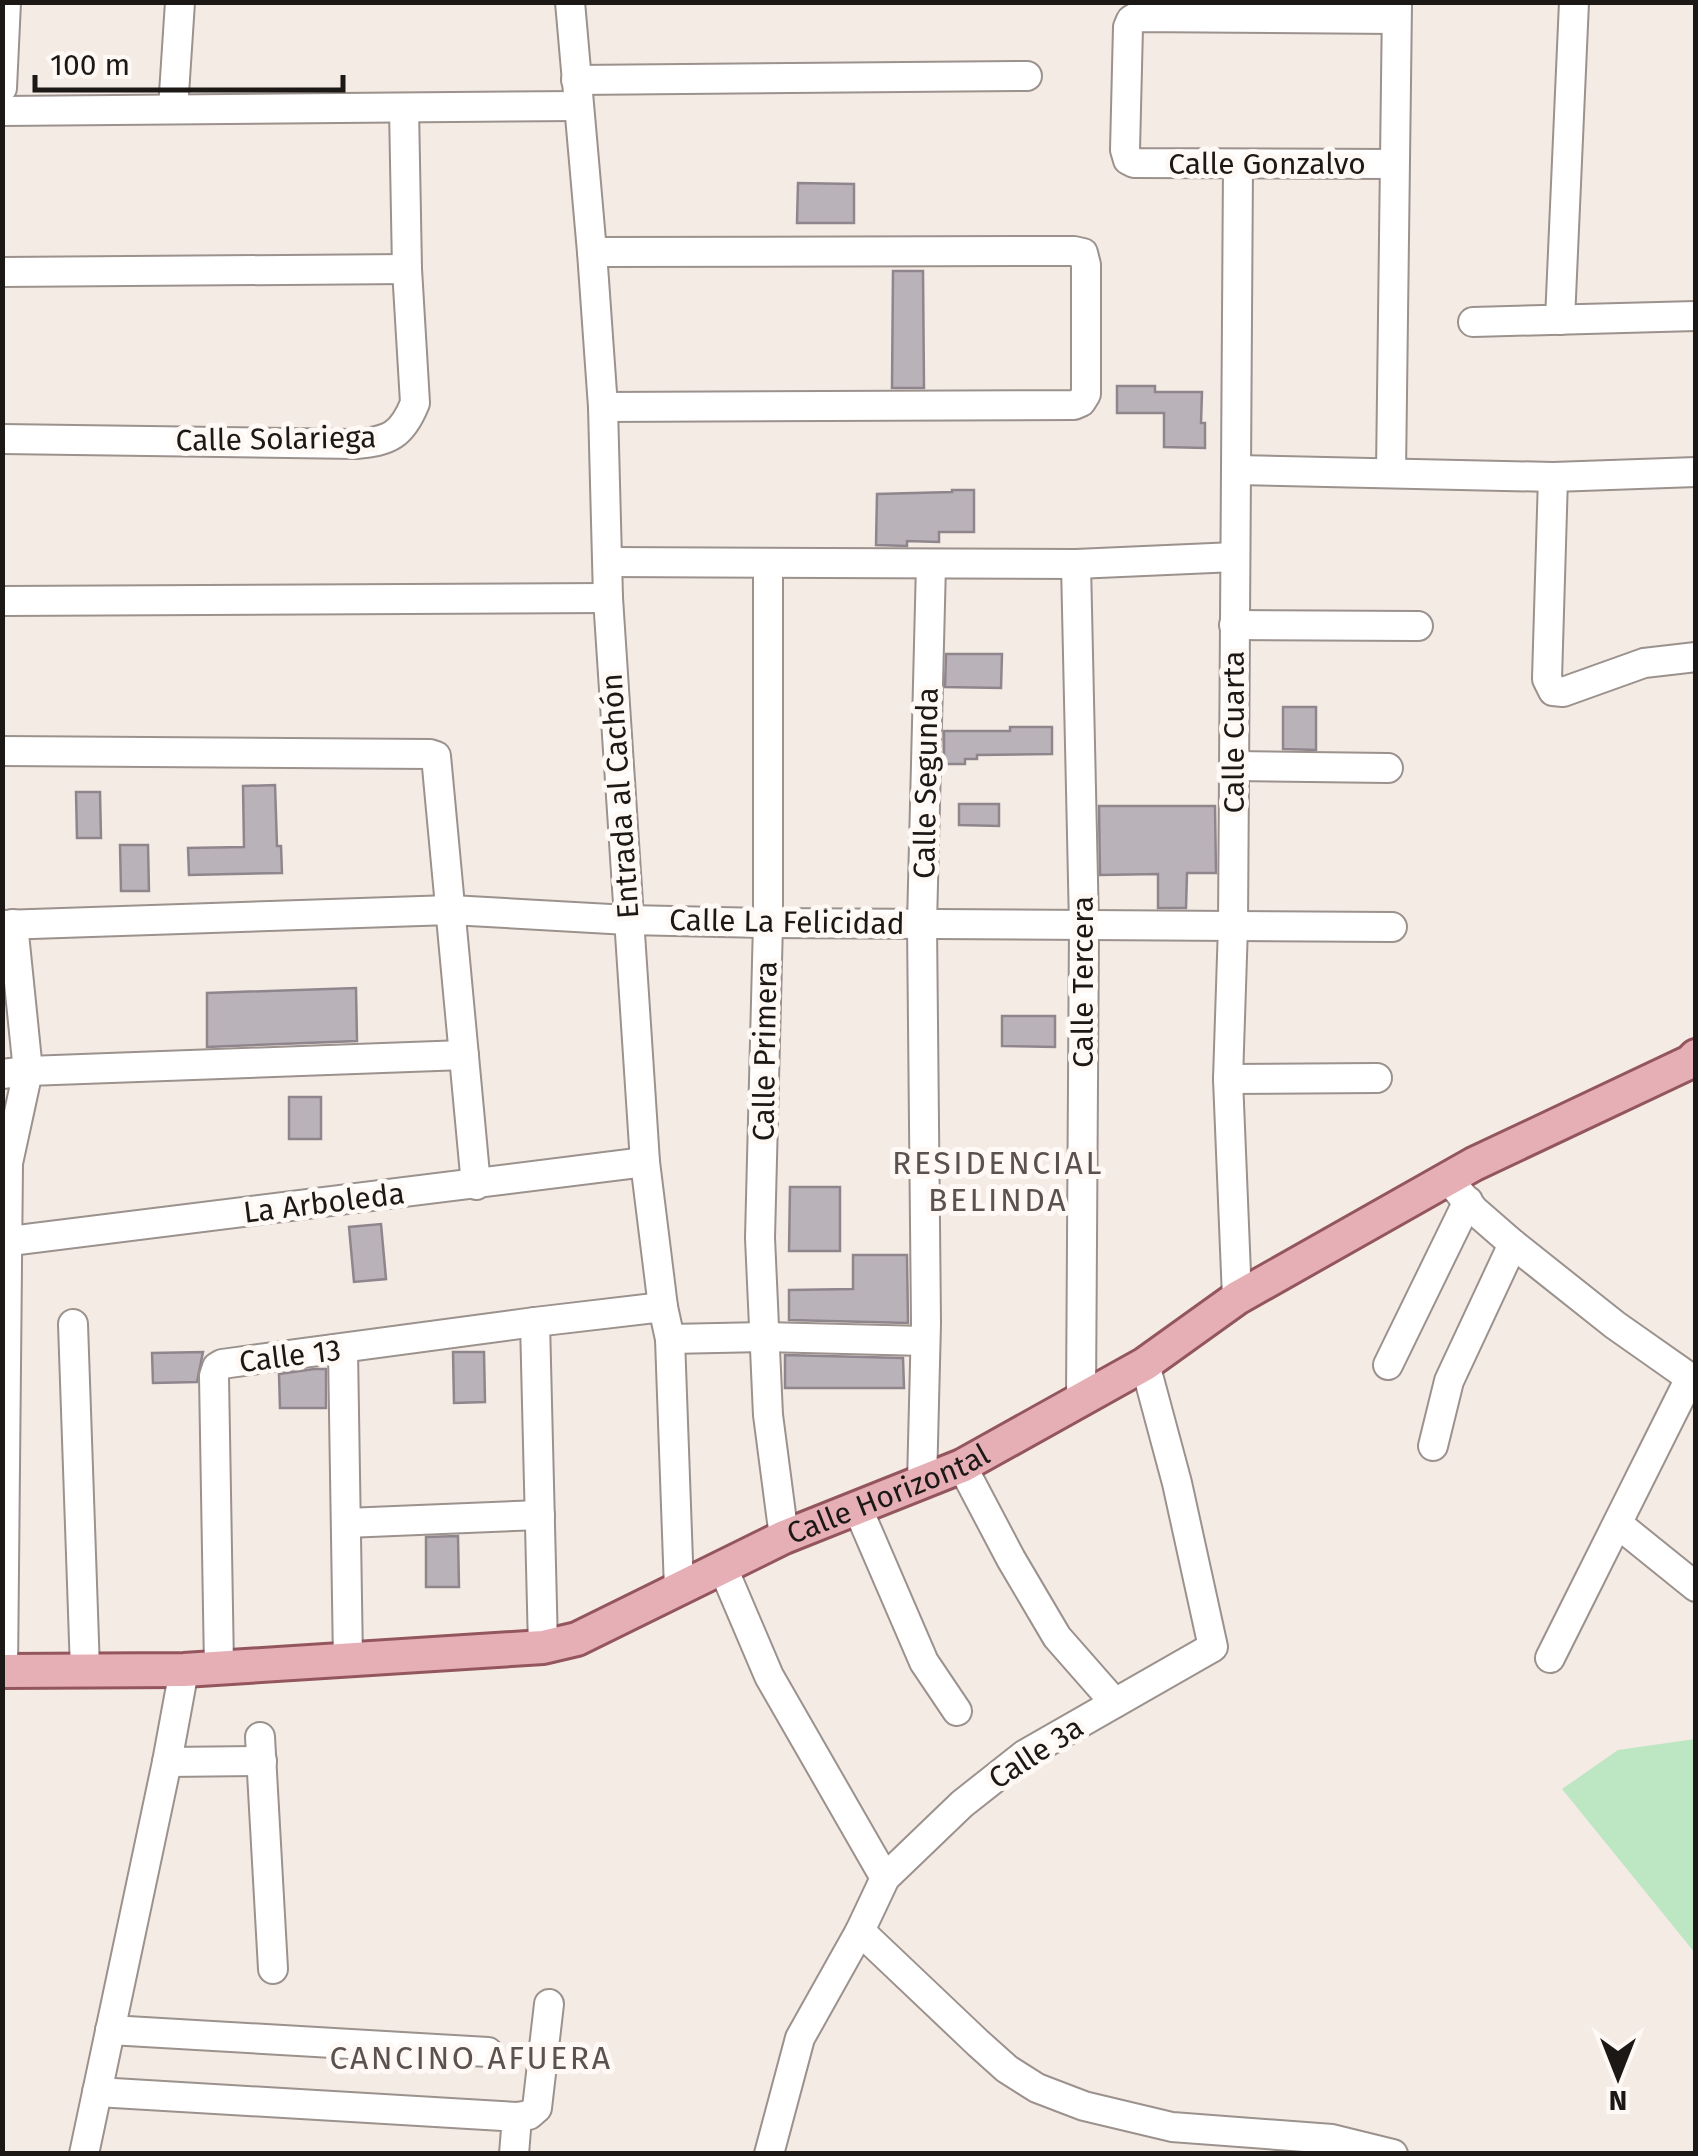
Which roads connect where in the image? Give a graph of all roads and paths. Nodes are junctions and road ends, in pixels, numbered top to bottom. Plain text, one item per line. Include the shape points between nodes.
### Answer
1 (6, 2) edge
2 (180, 2) edge
3 (570, 2) edge
4 (1574, 2) edge
5 (1396, 10) edge
6 (1028, 76) dead end
7 (2, 88) edge
8 (577, 93) junction
9 (404, 108) junction
10 (2, 110) edge
11 (172, 110) junction
12 (1394, 164) junction
13 (1238, 165) junction
14 (592, 252) junction
15 (407, 269) junction
16 (2, 272) edge
17 (1696, 316) edge
18 (1560, 320) junction
19 (1473, 322) dead end
20 (603, 408) junction
21 (2, 439) edge
22 (1236, 470) junction
23 (1696, 472) edge
24 (1390, 473) junction
25 (1554, 478) junction
26 (1235, 558) junction
27 (608, 562) junction
28 (768, 564) junction
29 (931, 564) junction
30 (1076, 564) junction
31 (608, 598) junction
32 (2, 601) edge
33 (1234, 625) junction
34 (1418, 626) dead end
35 (1696, 656) edge
36 (2, 752) edge
37 (1234, 766) junction
38 (1388, 768) dead end
39 (450, 910) junction
40 (628, 920) junction
41 (768, 923) junction
42 (922, 924) junction
43 (8, 925) edge
44 (1084, 925) junction
45 (1233, 926) junction
46 (1392, 928) dead end
47 (464, 1055) junction
48 (1696, 1056) edge
49 (15, 1072) edge
50 (1377, 1078) dead end
51 (1228, 1080) junction
52 (645, 1162) junction
53 (476, 1185) junction
54 (1458, 1190) junction
55 (5, 1242) edge
56 (1513, 1244) junction
57 (1237, 1298) junction
58 (663, 1307) junction
59 (535, 1322) junction
60 (72, 1324) dead end
61 (764, 1338) junction
62 (670, 1340) junction
63 (925, 1341) junction
64 (343, 1350) junction
65 (1145, 1364) junction
66 (1388, 1366) dead end
67 (1693, 1380) edge
68 (1081, 1399) junction
69 (1432, 1446) dead end
70 (962, 1466) junction
71 (922, 1483) junction
72 (858, 1509) junction
73 (540, 1515) junction
74 (346, 1523) junction
75 (1618, 1524) junction
76 (784, 1537) junction
77 (723, 1568) junction
78 (1696, 1587) edge
79 (679, 1589) junction
80 (544, 1647) junction
81 (1550, 1658) dead end
82 (348, 1660) junction
83 (219, 1668) junction
84 (84, 1670) junction
85 (184, 1670) junction
86 (3, 1671) edge
87 (1115, 1703) junction
88 (957, 1711) dead end
89 (167, 1762) junction
90 (885, 1878) junction
91 (860, 1931) junction
92 (273, 1969) dead end
93 (549, 2004) dead end
94 (110, 2030) junction
95 (488, 2052) dead end
96 (97, 2092) junction
97 (517, 2118) junction
98 (1333, 2146) edge
99 (84, 2154) edge
100 (514, 2154) edge
101 (770, 2154) edge
102 (1393, 2154) edge

1 - 7 street
2 - 11 street
3 - 8 street, Entrada al Cachón
4 - 18 street
5 - 12 street
5 - 13 street, Calle Gonzalvo via 1131,20 1128,160
6 - 8 street
8 - 9 street
8 - 14 street, Entrada al Cachón
9 - 11 street
9 - 15 street, Calle Solariega
10 - 11 street
12 - 13 street, Calle Gonzalvo
12 - 24 street
13 - 22 street, Calle Cuarta
14 - 20 street, Entrada al Cachón
14 - 20 street via 1074,250 1086,265 1086,394 1074,405
15 - 16 street
15 - 21 street, Calle Solariega via 416,403 395,435 356,444
17 - 18 street
18 - 19 street
20 - 27 street, Entrada al Cachón
22 - 24 street
22 - 26 street, Calle Cuarta
23 - 25 street
24 - 25 street
25 - 35 street via 1547,679 1554,691 1644,663
26 - 30 street
26 - 33 street, Calle Cuarta
27 - 28 street
27 - 31 street, Entrada al Cachón
28 - 29 street
28 - 41 street, Calle Primera
29 - 30 street
29 - 42 street, Calle Segunda
30 - 44 street, Calle Tercera
31 - 32 street
31 - 40 street, Entrada al Cachón
33 - 34 street
33 - 37 street, Calle Cuarta
36 - 39 street via 436,756
37 - 38 street
37 - 45 street, Calle Cuarta
39 - 40 street, Calle La Felicidad
39 - 43 street, Calle La Felicidad
39 - 47 street
40 - 41 street, Calle La Felicidad
40 - 52 street, Entrada al Cachón
41 - 42 street, Calle La Felicidad
41 - 61 street, Calle Primera
42 - 44 street, Calle La Felicidad
42 - 63 street, Calle Segunda
43 - 49 street
44 - 45 street, Calle La Felicidad
44 - 68 street, Calle Tercera
45 - 46 street, Calle La Felicidad
45 - 51 street, Calle Cuarta
47 - 49 street
47 - 53 street
48 - 54 main road, Calle Horizontal via 1474,1164
49 - 55 street
50 - 51 street
51 - 57 street, Calle Cuarta
52 - 53 street, La Arboleda
52 - 58 street, Entrada al Cachón
53 - 55 street, La Arboleda
54 - 56 street
54 - 57 main road, Calle Horizontal
54 - 66 street
55 - 86 street
56 - 67 street
56 - 69 street via 1449,1381
57 - 65 main road, Calle Horizontal
58 - 59 street, Calle 13
58 - 62 street, Entrada al Cachón
59 - 64 street, Calle 13
59 - 73 street
60 - 84 street
61 - 62 street
61 - 63 street
61 - 76 street, Calle Primera
62 - 79 street, Entrada al Cachón
63 - 71 street, Calle Segunda
64 - 74 street
64 - 83 street, Calle 13 via 217,1368
65 - 68 main road, Calle Horizontal
65 - 87 street, Calle 3a via 1213,1646
67 - 75 street
68 - 70 main road, Calle Horizontal
70 - 71 main road, Calle Horizontal
70 - 87 street via 1057,1637
71 - 72 main road, Calle Horizontal
72 - 76 main road, Calle Horizontal
72 - 88 street via 924,1662
73 - 74 street
73 - 80 street
74 - 82 street
75 - 78 street
75 - 81 street
76 - 77 main road, Calle Horizontal
77 - 79 main road, Calle Horizontal
77 - 90 street via 769,1676
79 - 80 main road, Calle Horizontal via 577,1639
80 - 82 main road, Calle Horizontal
82 - 83 main road, Calle Horizontal
83 - 85 main road, Calle Horizontal
84 - 85 main road, Calle Horizontal
84 - 86 main road, Calle Horizontal
85 - 89 street
87 - 90 street, Calle 3a via 1024,1755
89 - 92 street via 261,1749
89 - 94 street
90 - 91 street, Calle 3a
91 - 98 street via 978,2043 1037,2088 1172,2127
91 - 101 street, Calle 3a via 800,2038
93 - 97 street via 537,2108
94 - 95 street
94 - 96 street
96 - 97 street
96 - 99 street
97 - 100 street
98 - 102 street

